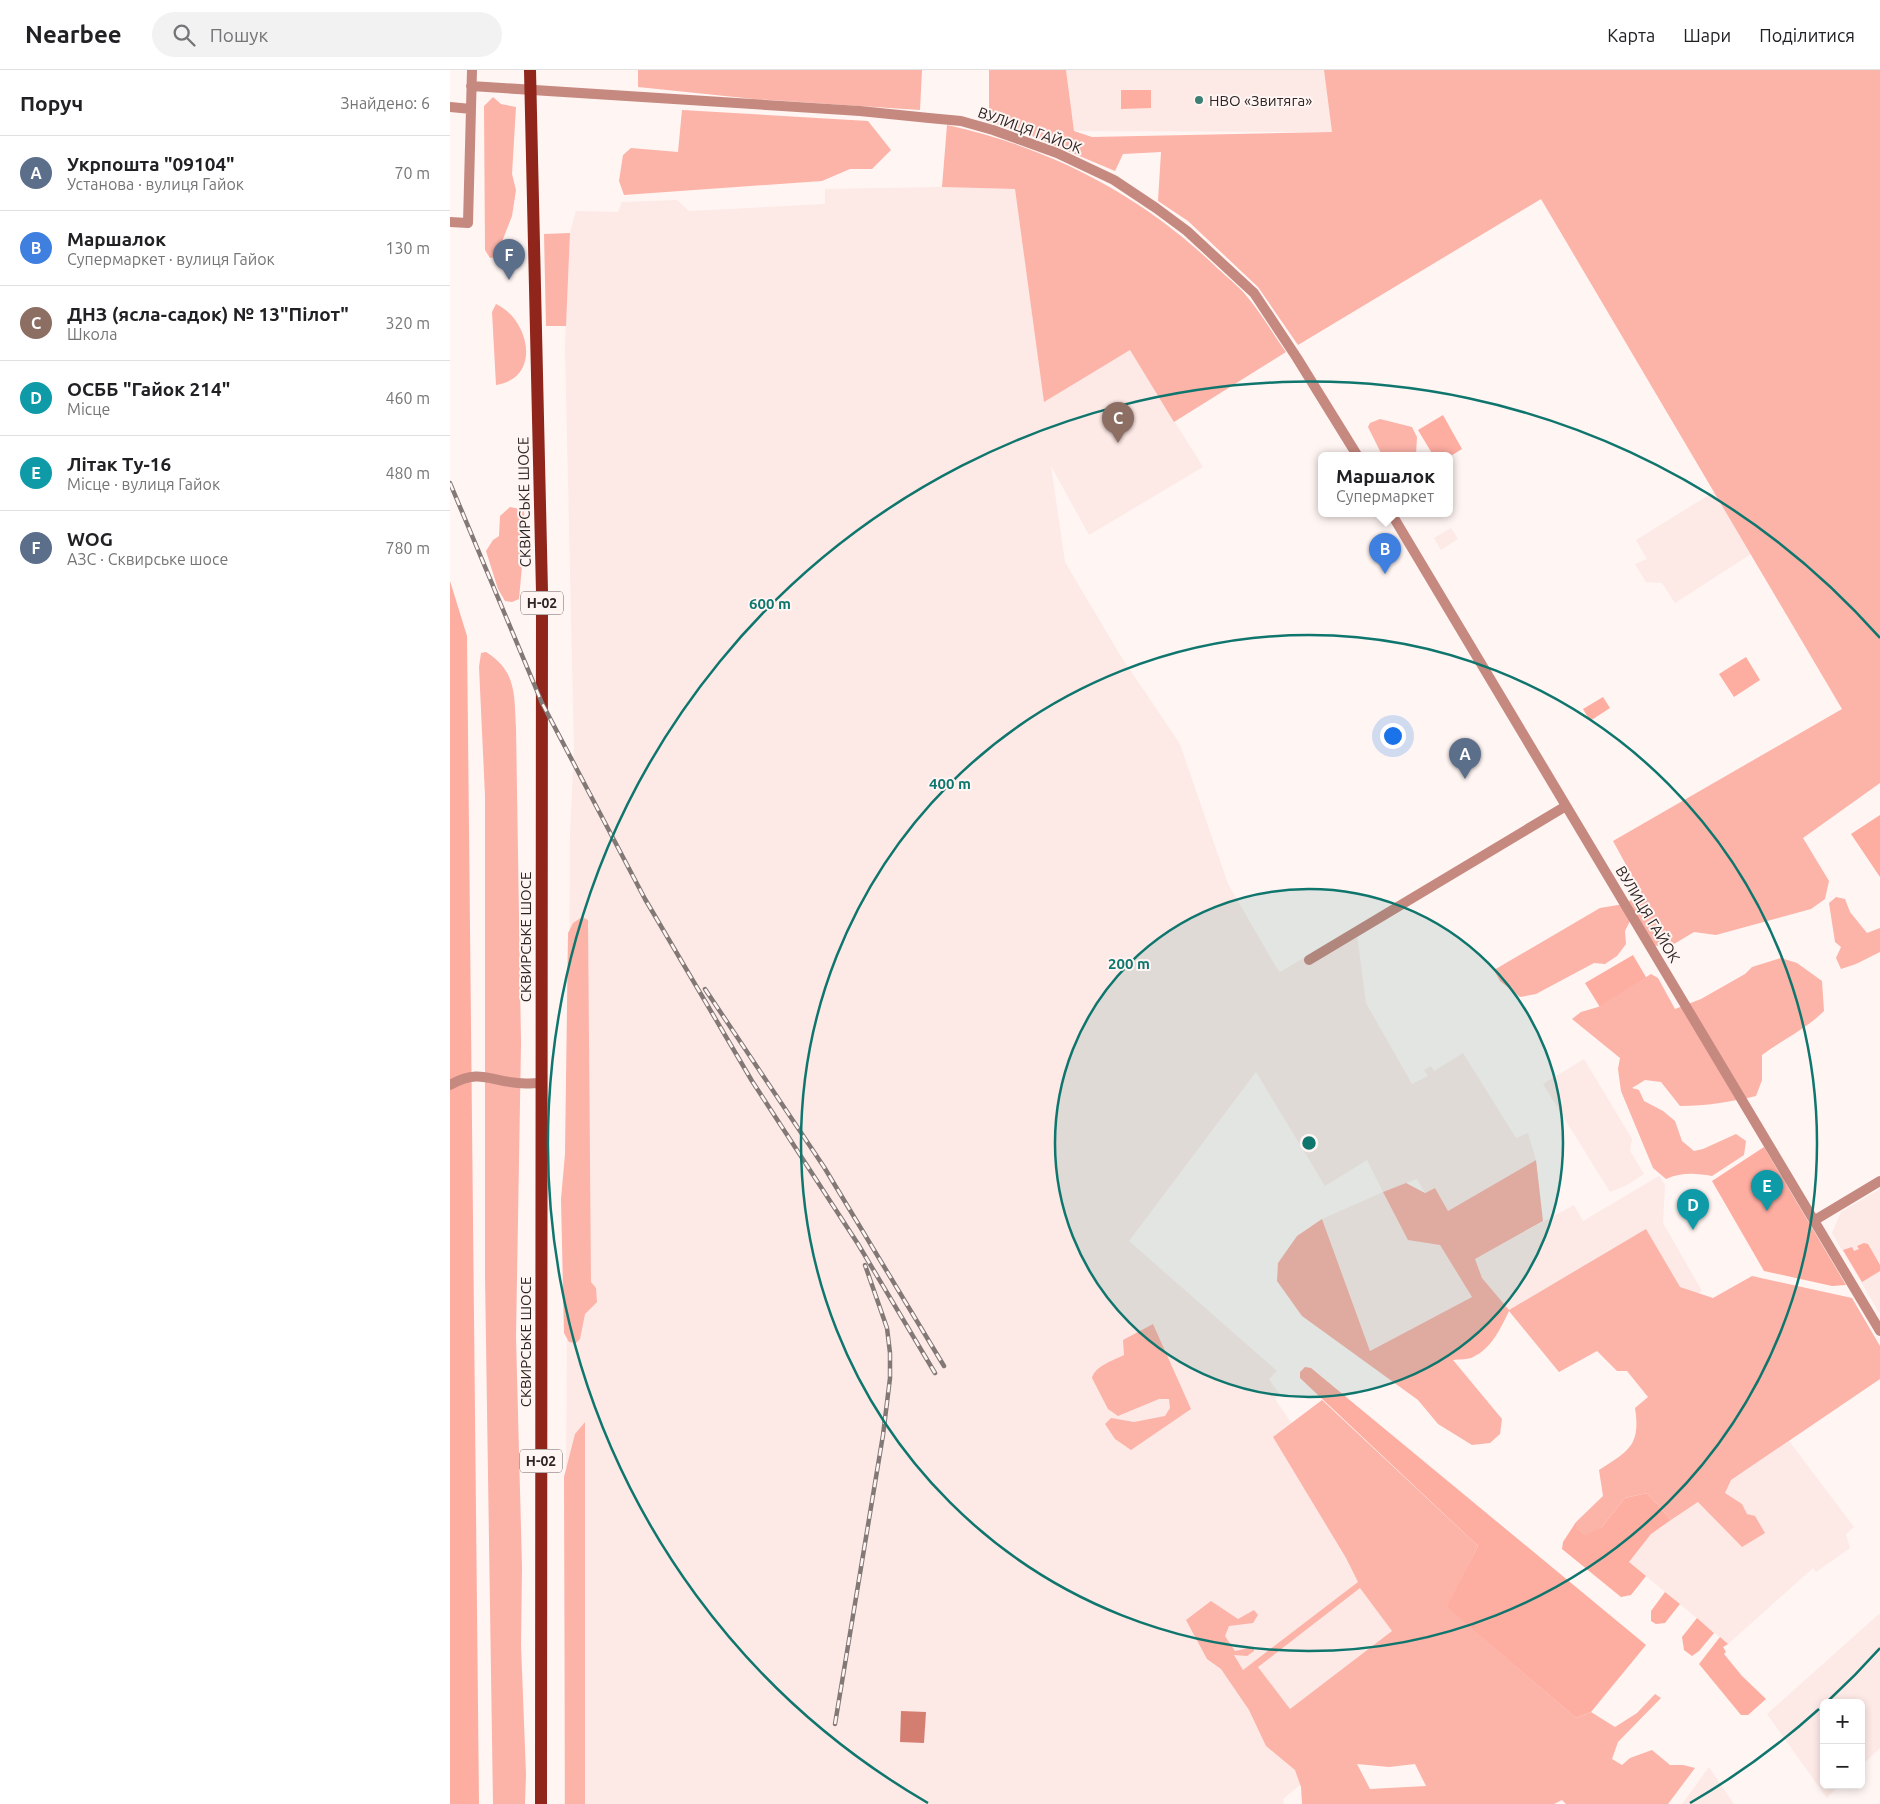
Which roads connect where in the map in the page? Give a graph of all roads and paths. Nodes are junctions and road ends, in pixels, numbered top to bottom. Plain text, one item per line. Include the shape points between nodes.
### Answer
1 (472, 70) edge
2 (530, 70) edge
3 (471, 86) junction
4 (531, 89) junction
5 (450, 107) edge
6 (471, 109) junction
7 (450, 222) edge
8 (1354, 452) edge
9 (1393, 517) edge
10 (1566, 806) junction
11 (1309, 960) dead end
12 (541, 1083) junction
13 (450, 1085) edge
14 (1880, 1181) edge
15 (1815, 1220) junction
16 (1880, 1331) edge
17 (540, 1804) edge

1 - 3 street
2 - 4 main road, СКВИРСЬКЕ ШОСЕ / Н-02
3 - 4 street, ВУЛИЦЯ ГАЙОК
3 - 6 street
4 - 8 street, ВУЛИЦЯ ГАЙОК via 865,111 961,121 1057,153 1114,180 1156,208 1188,231 1254,293
4 - 12 main road, СКВИРСЬКЕ ШОСЕ / Н-02 via 542,592
5 - 6 street
6 - 7 street via 468,223
9 - 10 street, ВУЛИЦЯ ГАЙОК
10 - 11 street
10 - 15 street, ВУЛИЦЯ ГАЙОК
12 - 13 street via 518,1083 487,1075
12 - 17 main road, СКВИРСЬКЕ ШОСЕ / Н-02
14 - 15 street
15 - 16 street, ВУЛИЦЯ ГАЙОК

